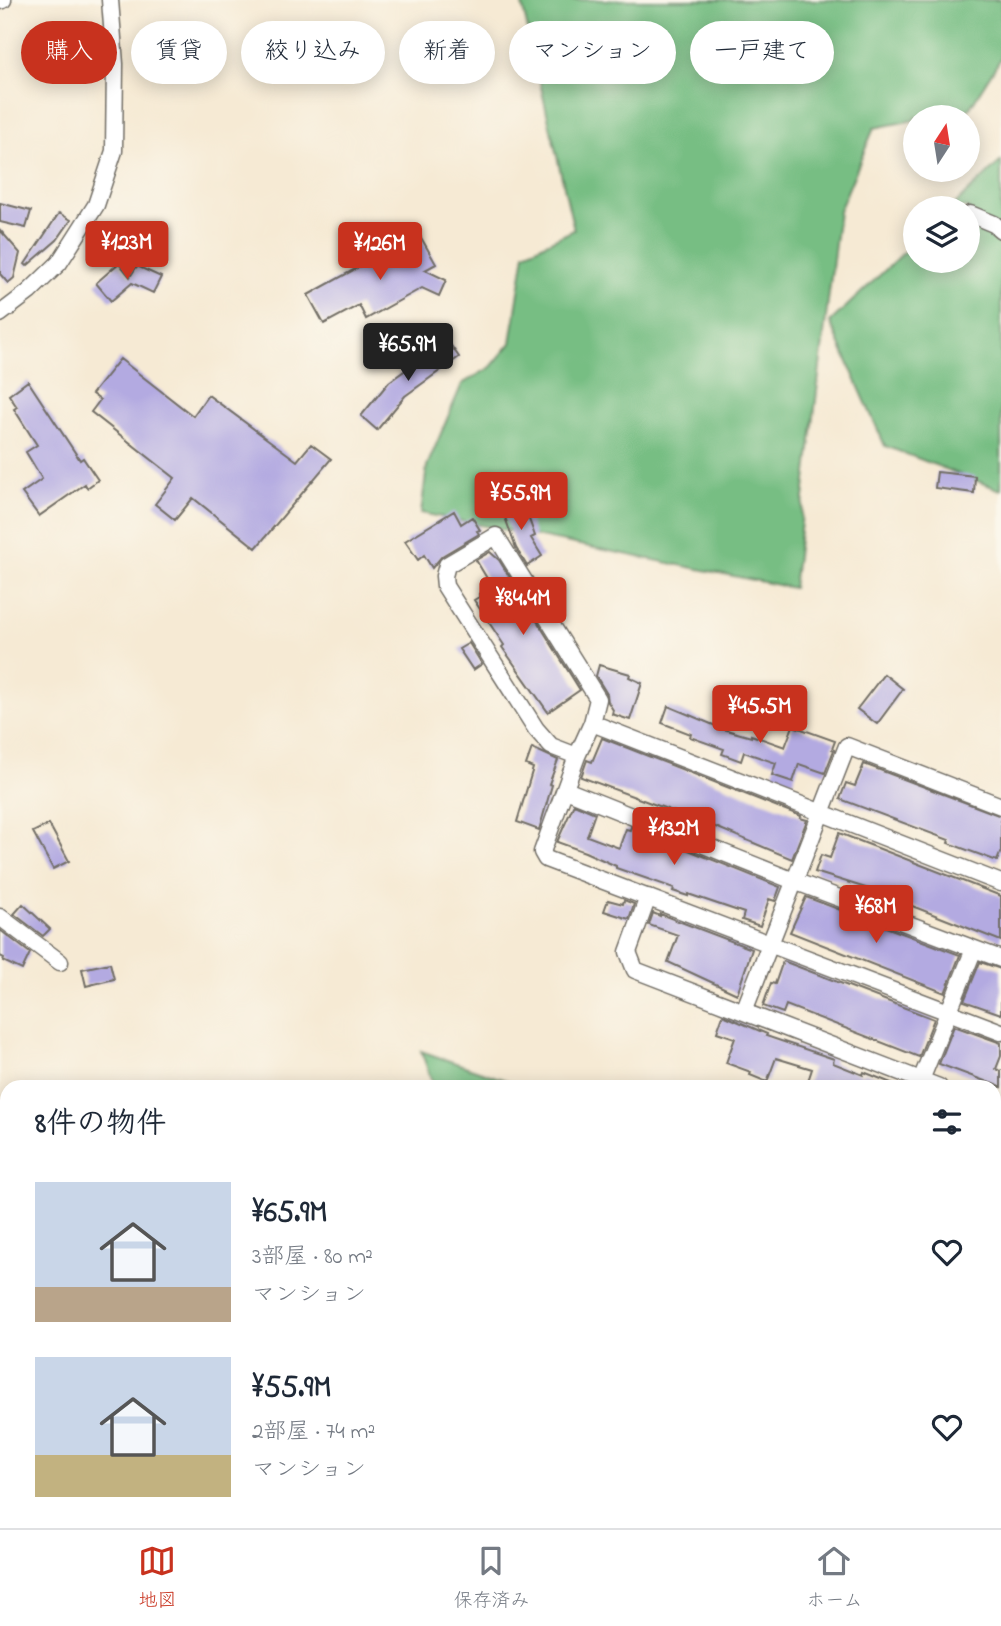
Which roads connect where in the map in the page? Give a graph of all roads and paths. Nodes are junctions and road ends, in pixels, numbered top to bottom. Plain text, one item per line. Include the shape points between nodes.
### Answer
1 (110, 0) edge
2 (980, 218) edge
3 (1001, 230) edge
4 (0, 314) edge
5 (592, 723) junction
6 (577, 755) junction
7 (566, 790) junction
8 (1001, 806) edge
9 (821, 813) junction
10 (794, 881) junction
11 (1001, 883) edge
12 (648, 897) junction
13 (0, 917) edge
14 (769, 942) junction
15 (974, 949) junction
16 (1001, 959) edge
17 (60, 962) dead end
18 (744, 1011) junction
19 (948, 1012) junction
20 (1001, 1032) edge
21 (921, 1080) joint

1 - 4 street via 114,151 96,205 59,263
2 - 3 street
5 - 6 street
5 - 6 street via 598,699 495,536 447,565 445,586 536,729 551,746
5 - 9 street
6 - 7 street
7 - 10 street
7 - 12 street via 542,852 546,859
8 - 9 street via 847,746
9 - 10 street
9 - 11 street
10 - 14 street
10 - 15 street
12 - 14 street
12 - 18 street via 628,952 635,970
13 - 17 street
14 - 18 street
14 - 19 street
15 - 16 street
15 - 19 street
18 - 21 street
19 - 20 street
19 - 21 street

